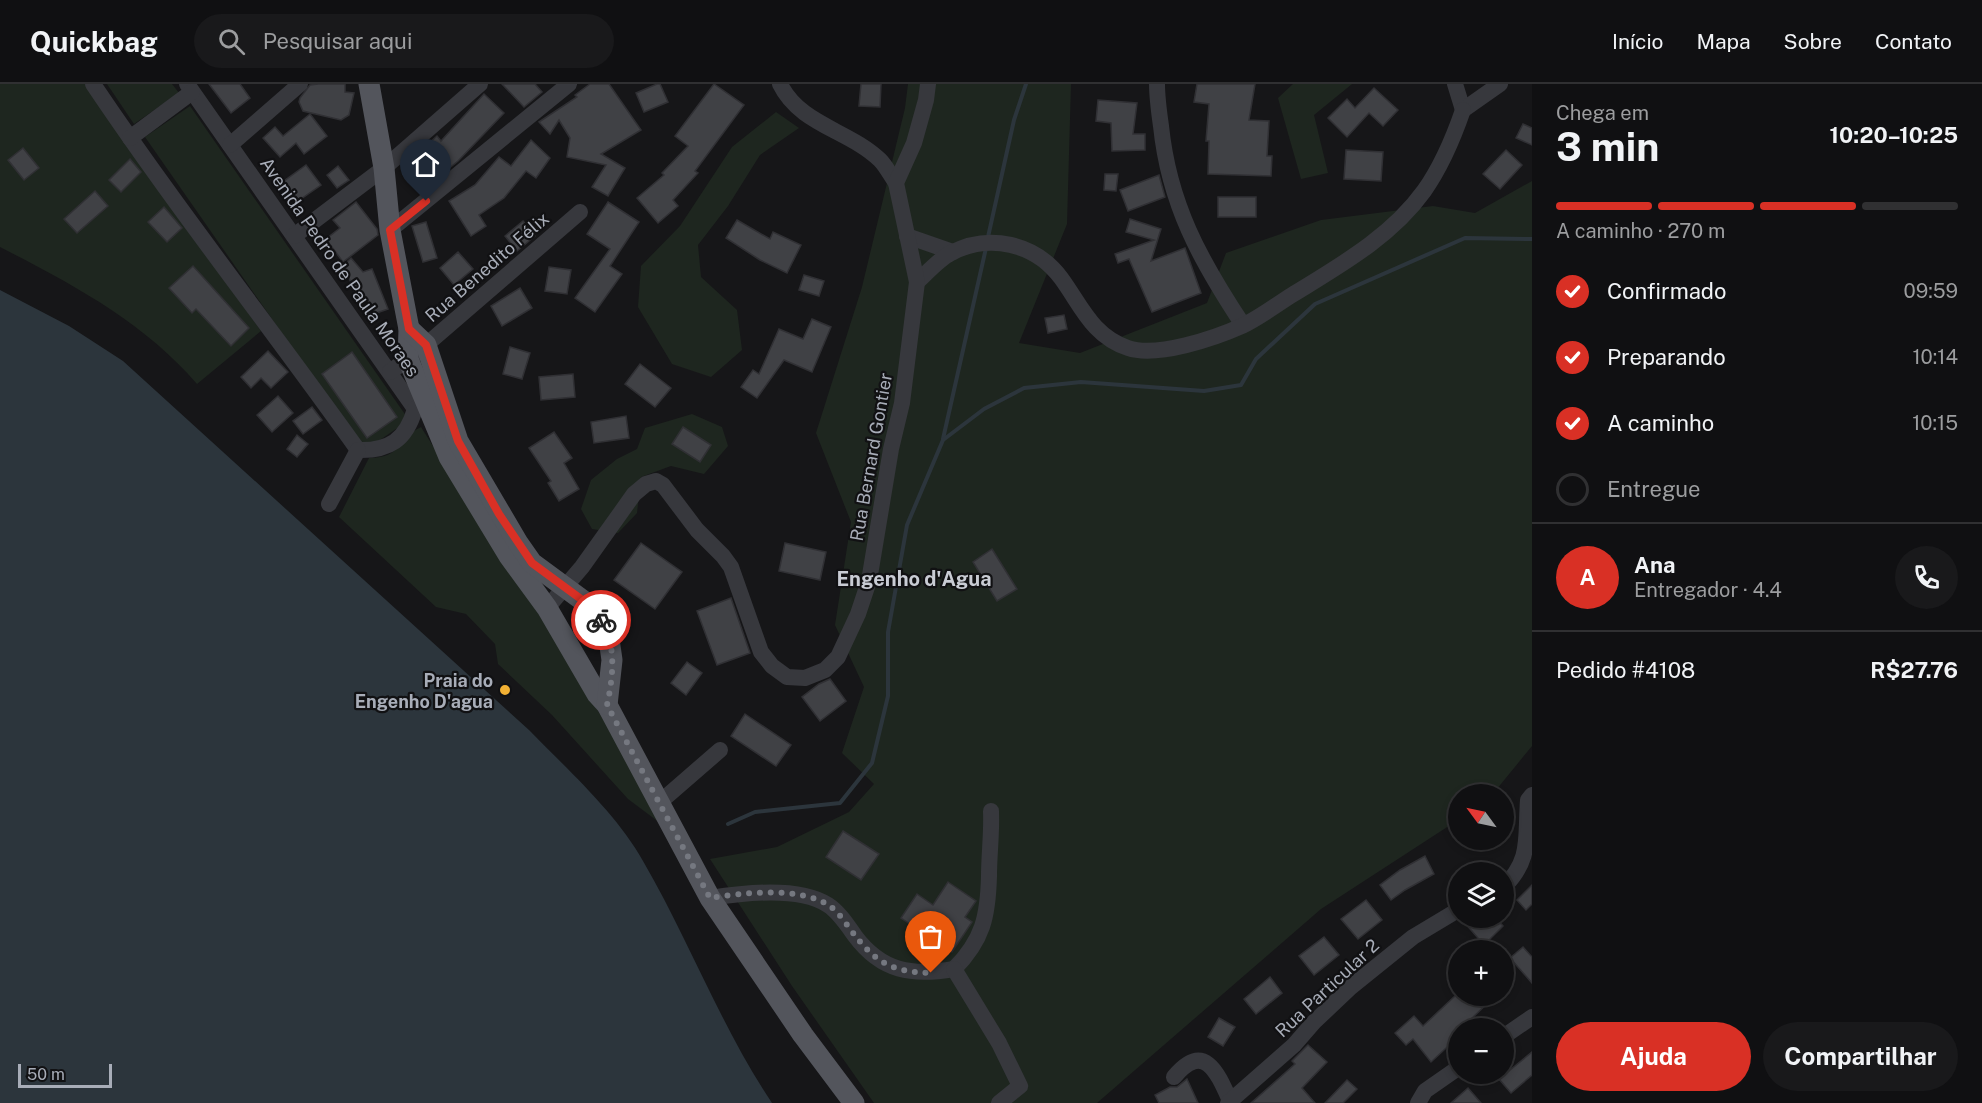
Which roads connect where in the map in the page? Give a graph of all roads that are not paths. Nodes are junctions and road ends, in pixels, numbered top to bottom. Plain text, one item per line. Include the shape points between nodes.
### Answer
1 (93, 84) edge
2 (300, 84) edge
3 (369, 84) edge
4 (480, 84) edge
5 (569, 84) edge
6 (780, 84) edge
7 (928, 84) edge
8 (1157, 84) edge
9 (1455, 84) edge
10 (1500, 84) edge
11 (190, 88) edge
12 (1463, 110) junction
13 (129, 138) junction
14 (231, 145) junction
15 (384, 168) junction
16 (896, 183) junction
17 (580, 212) dead end
18 (390, 230) junction
19 (294, 236) junction
20 (907, 236) junction
21 (953, 252) junction
22 (917, 282) junction
23 (1243, 325) junction
24 (409, 329) junction
25 (426, 345) junction
26 (408, 359) junction
27 (390, 372) junction
28 (422, 410) junction
29 (358, 450) junction
30 (329, 504) dead end
31 (565, 589) junction
32 (547, 608) junction
33 (612, 660) junction
34 (584, 669) junction
35 (607, 705) junction
36 (720, 750) dead end
37 (1532, 795) edge
38 (659, 803) junction
39 (991, 811) dead end
40 (1514, 878) edge
41 (710, 898) junction
42 (1448, 916) edge
43 (954, 969) junction
44 (1532, 1017) edge
45 (1514, 1029) edge
46 (1448, 1075) edge
47 (1173, 1077) dead end
48 (1230, 1102) edge
49 (854, 1103) edge
50 (999, 1103) edge
51 (1418, 1103) edge

1 - 13 street
2 - 14 street
3 - 15 main road
4 - 15 street
5 - 18 street
6 - 16 street via 787,98 802,112 880,160
7 - 16 street via 914,142
8 - 23 street via 1165,162 1183,220 1208,273
9 - 12 street
10 - 12 street
11 - 13 street
11 - 14 street, Avenida Pedro de Paula Moraes
12 - 23 street via 1448,150 1423,192 1391,228 1344,263
13 - 29 street
14 - 19 street, Avenida Pedro de Paula Moraes
15 - 18 main road
15 - 19 street
16 - 20 street, Rua Bernard Gontier
17 - 25 street, Rua Benedito Félix
18 - 24 main road
19 - 27 street, Avenida Pedro de Paula Moraes
20 - 21 street
20 - 22 street, Rua Bernard Gontier
21 - 22 street
21 - 23 street via 971,244 1009,243 1039,256 1060,277 1083,315 1102,334 1129,349 1164,350
22 - 31 street, Rua Bernard Gontier via 902,403 869,581 838,657 825,670 805,678 788,677 772,666 761,652 731,567 656,481 645,484 634,494
24 - 25 main road
24 - 26 main road
25 - 26 street, Rua Benedito Félix
25 - 31 main road via 458,441 499,514 532,563
26 - 27 street, Rua Benedito Félix
26 - 28 main road
27 - 28 street, Avenida Pedro de Paula Moraes
28 - 29 street via 394,444 377,451
28 - 32 main road via 480,509
29 - 30 street
31 - 32 street, Rua Bernard Gontier
31 - 33 main road via 585,602 605,627
32 - 34 main road
33 - 34 main road
33 - 35 main road
34 - 35 main road
35 - 38 main road
36 - 38 street
37 - 40 street via 1528,800 1527,856
38 - 41 main road
39 - 43 street via 988,909 975,943
41 - 43 street via 746,892 815,898 830,906 871,955 889,966 909,972
41 - 49 main road via 802,1035
42 - 48 street, Rua Particular 2 via 1413,938 1351,987
43 - 50 street via 999,1042 1020,1086
44 - 45 street
46 - 51 street via 1425,1091
47 - 48 street via 1191,1061 1202,1061 1218,1075

